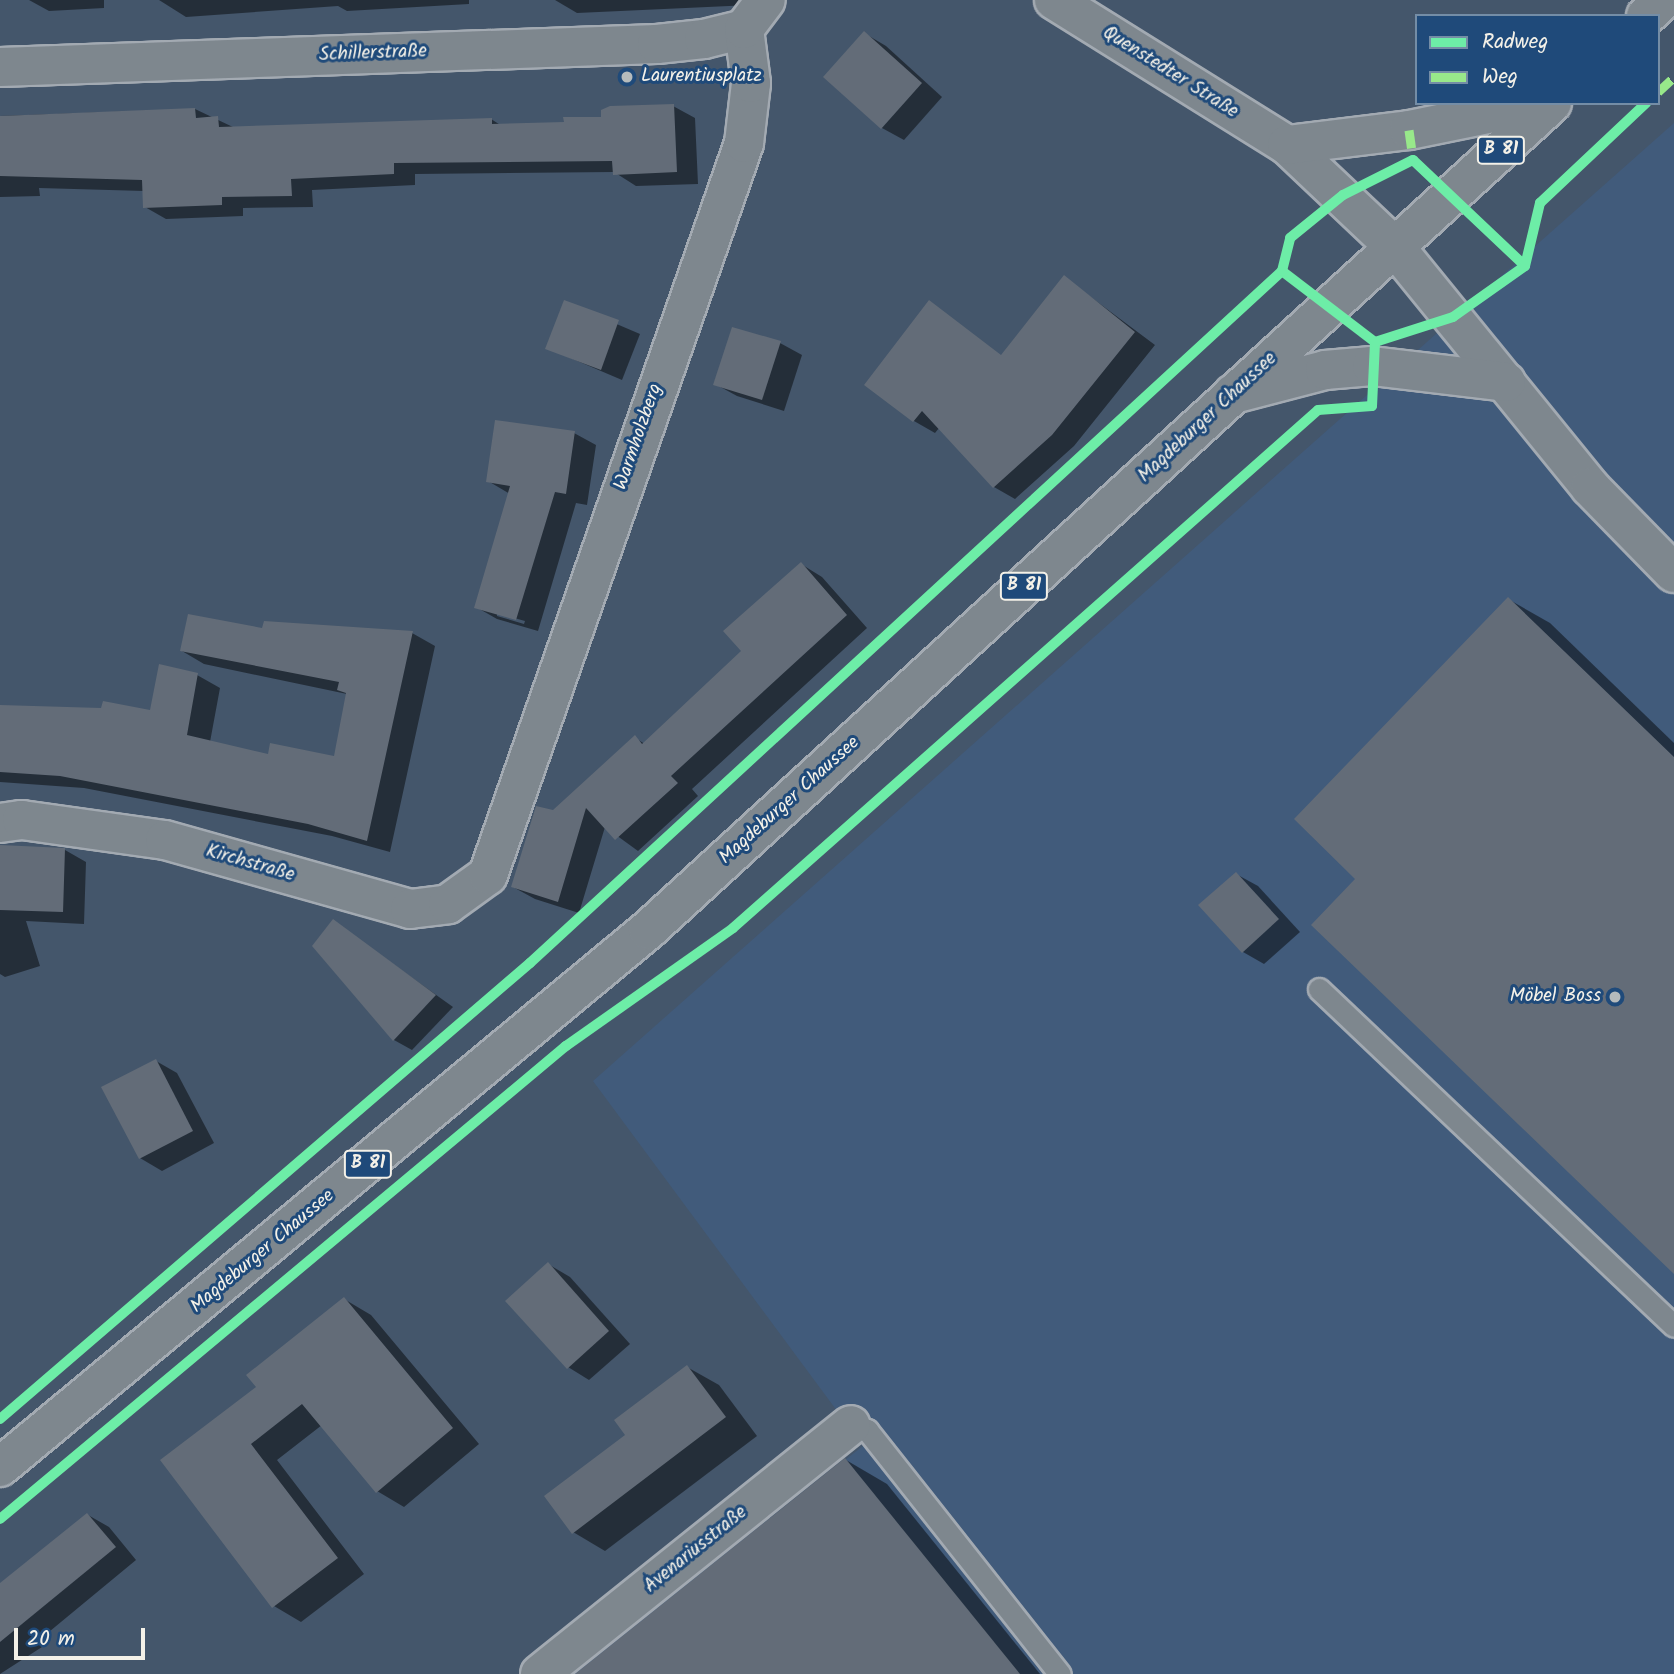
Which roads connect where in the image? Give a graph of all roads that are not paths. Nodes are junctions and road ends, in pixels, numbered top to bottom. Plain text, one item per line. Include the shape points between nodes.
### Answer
1 (1054, 0) edge
2 (1663, 0) edge
3 (755, 14) edge
4 (1648, 14) edge
5 (0, 67) edge
6 (1532, 105) edge
7 (1550, 105) edge
8 (1287, 145) junction
9 (1395, 247) junction
10 (1506, 382) junction
11 (1233, 394) junction
12 (1674, 573) edge
13 (0, 823) edge
14 (488, 875) joint
15 (1319, 989) dead end
16 (1674, 1326) edge
17 (851, 1425) joint
18 (0, 1467) edge
19 (540, 1674) edge
20 (1060, 1674) edge

1 - 8 street, Quenstedter Straße
2 - 4 street
3 - 5 street, Schillerstraße via 704,39 657,44
3 - 14 street, Warmholzberg via 744,143
6 - 8 street via 1409,130
7 - 9 street, Magdeburger Chaussee / B 81
8 - 9 street, Quenstedter Straße
9 - 10 street, Quenstedter Straße
9 - 11 street, Magdeburger Chaussee / B 81
10 - 11 street via 1372,366 1325,370
10 - 12 street, Quenstedter Straße via 1590,487
11 - 18 street, Magdeburger Chaussee / B 81 via 648,930
13 - 14 street, Kirchstraße via 22,820 165,840 410,909 448,904
15 - 16 lane
17 - 19 street, Avenariusstraße
17 - 20 lane via 867,1430

